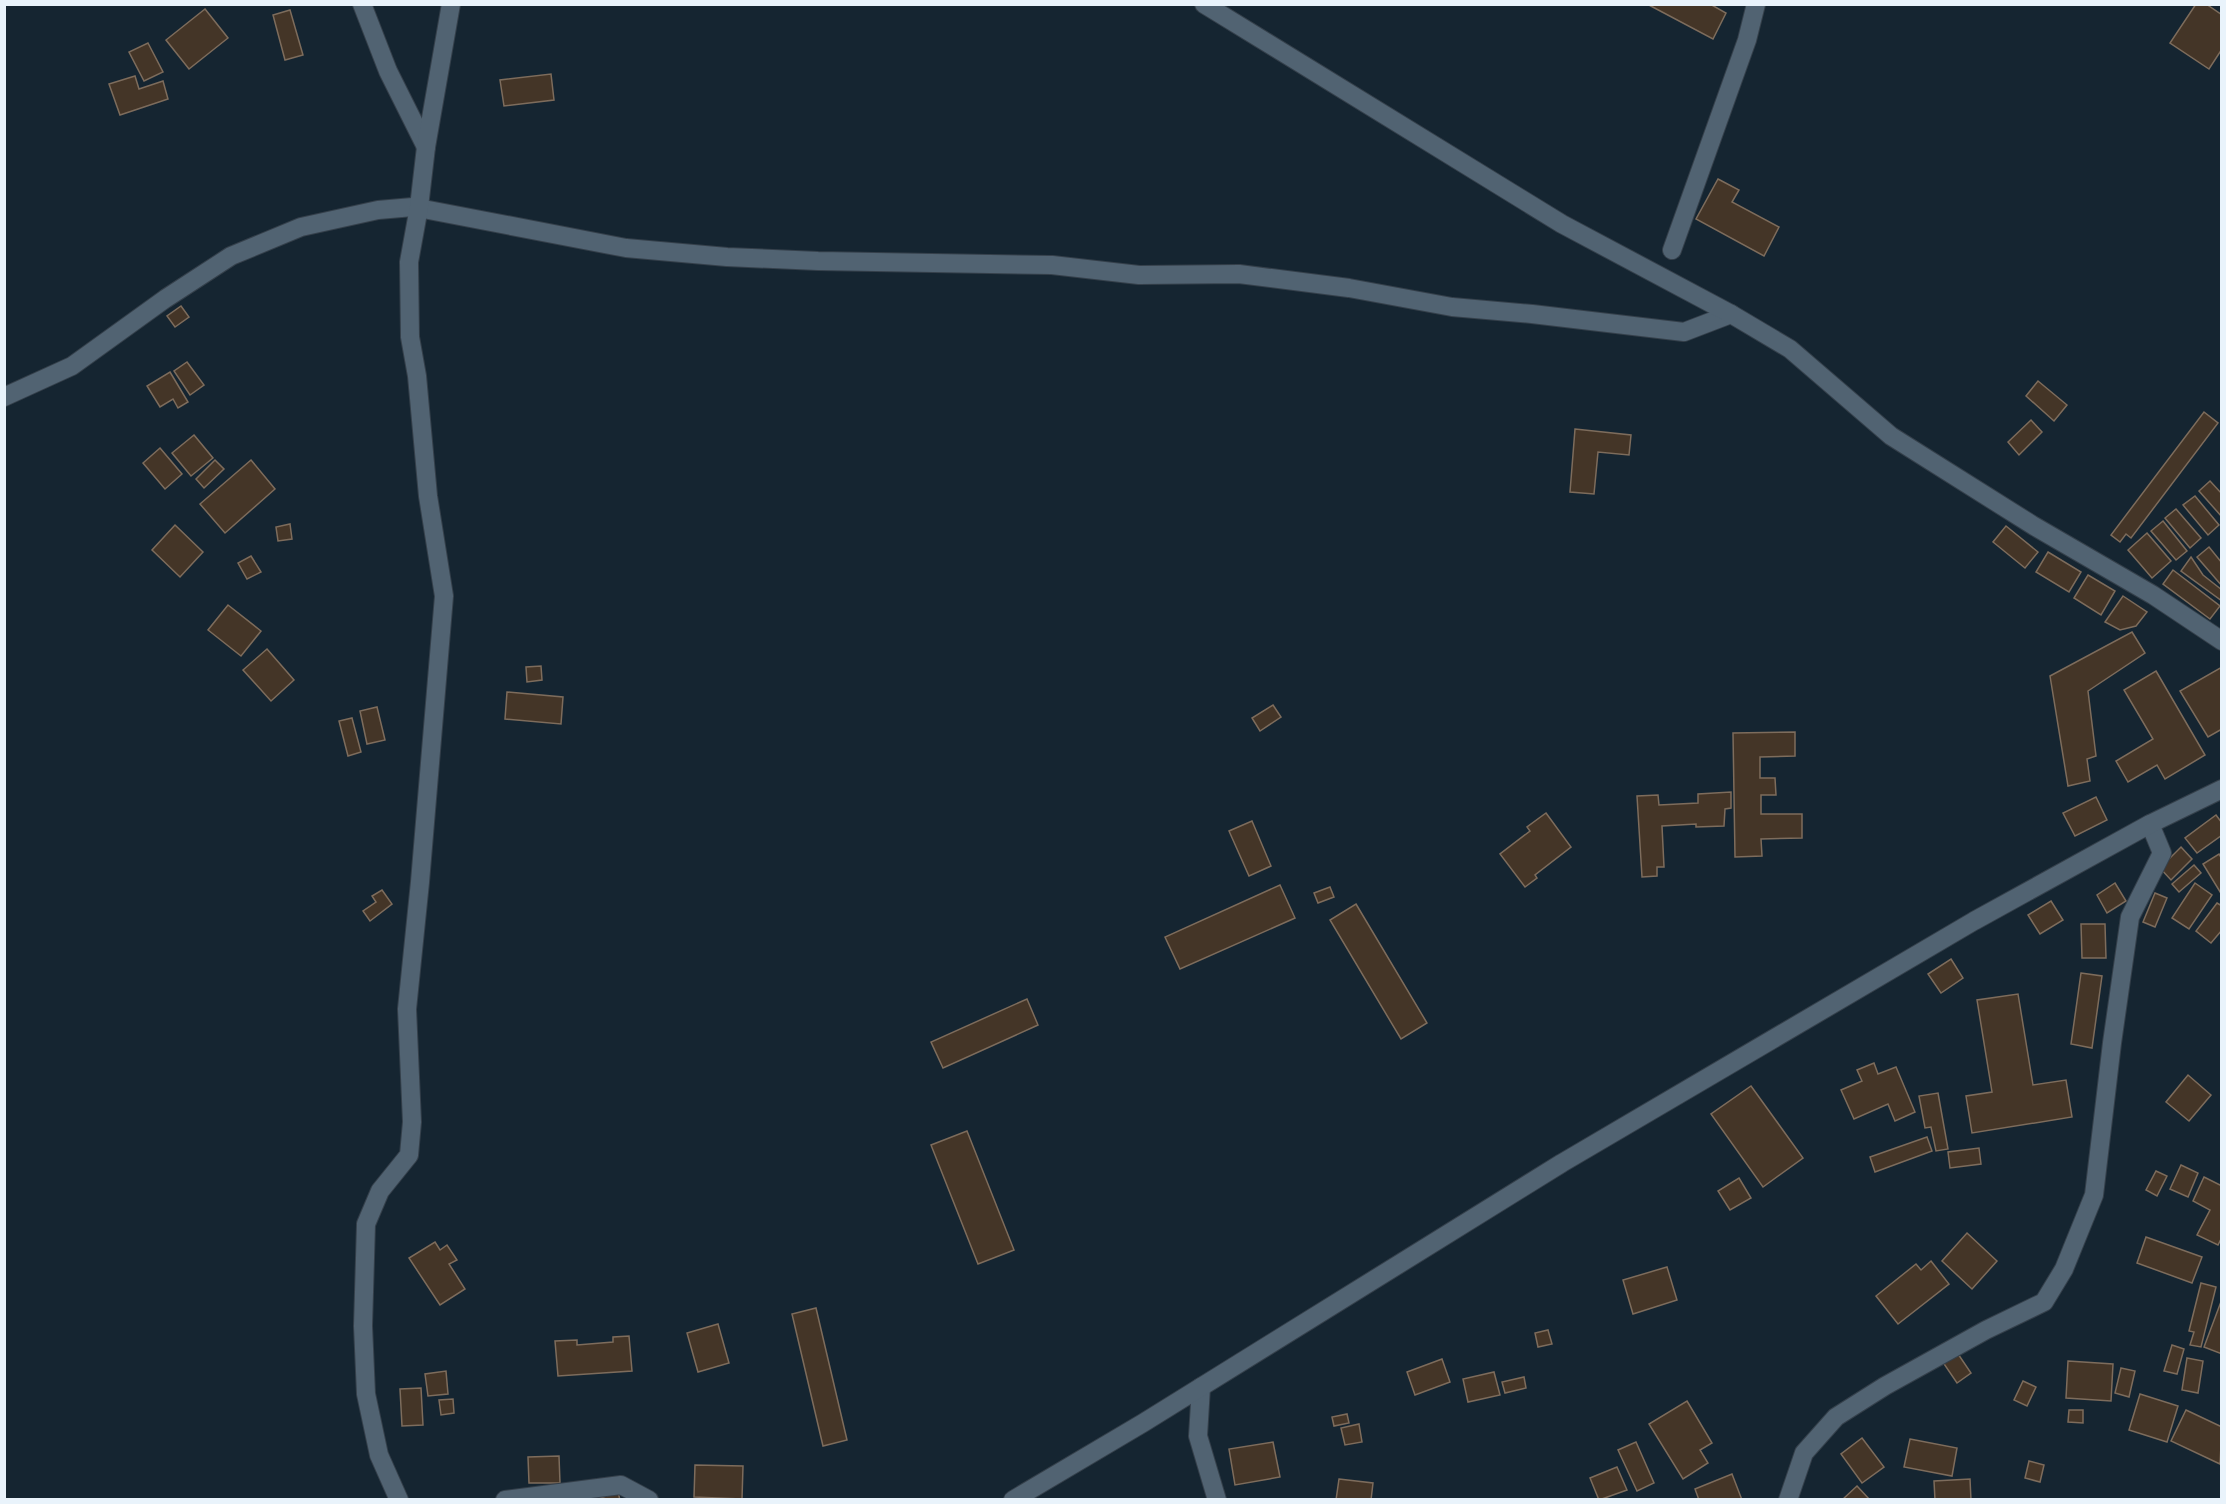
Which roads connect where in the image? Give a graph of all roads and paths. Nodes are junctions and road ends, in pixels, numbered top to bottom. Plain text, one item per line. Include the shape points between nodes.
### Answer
1 (362, 4) edge
2 (451, 4) edge
3 (1204, 4) edge
4 (1756, 4) edge
5 (426, 147) junction
6 (419, 207) junction
7 (1672, 250) dead end
8 (1731, 314) junction
9 (4, 396) edge
10 (2222, 641) edge
11 (2222, 789) edge
12 (2150, 824) junction
13 (1202, 1387) junction
14 (399, 1500) edge
15 (505, 1500) edge
16 (649, 1500) edge
17 (1013, 1500) edge
18 (1217, 1500) edge
19 (1788, 1500) edge

1 - 5 street via 388,71
2 - 5 street
3 - 8 street via 1562,224
4 - 7 street via 1747,40
5 - 6 street
6 - 8 street via 626,248 727,257 1052,266 1139,275 1239,274 1349,288 1452,307 1684,332
6 - 9 street via 378,210 301,227 231,256 72,366
6 - 14 street via 409,262 410,337 444,596 407,1009 412,1122 409,1155 380,1191 366,1224 363,1326 369,1405 379,1455
8 - 10 street via 1790,349 1891,436
11 - 12 street
12 - 13 street via 1974,921 1562,1163
12 - 19 street via 2162,853 2130,917 2094,1195 2064,1269 2044,1302 1986,1330 1836,1417 1804,1453
13 - 17 street
13 - 18 street via 1198,1436
15 - 16 street via 621,1485

